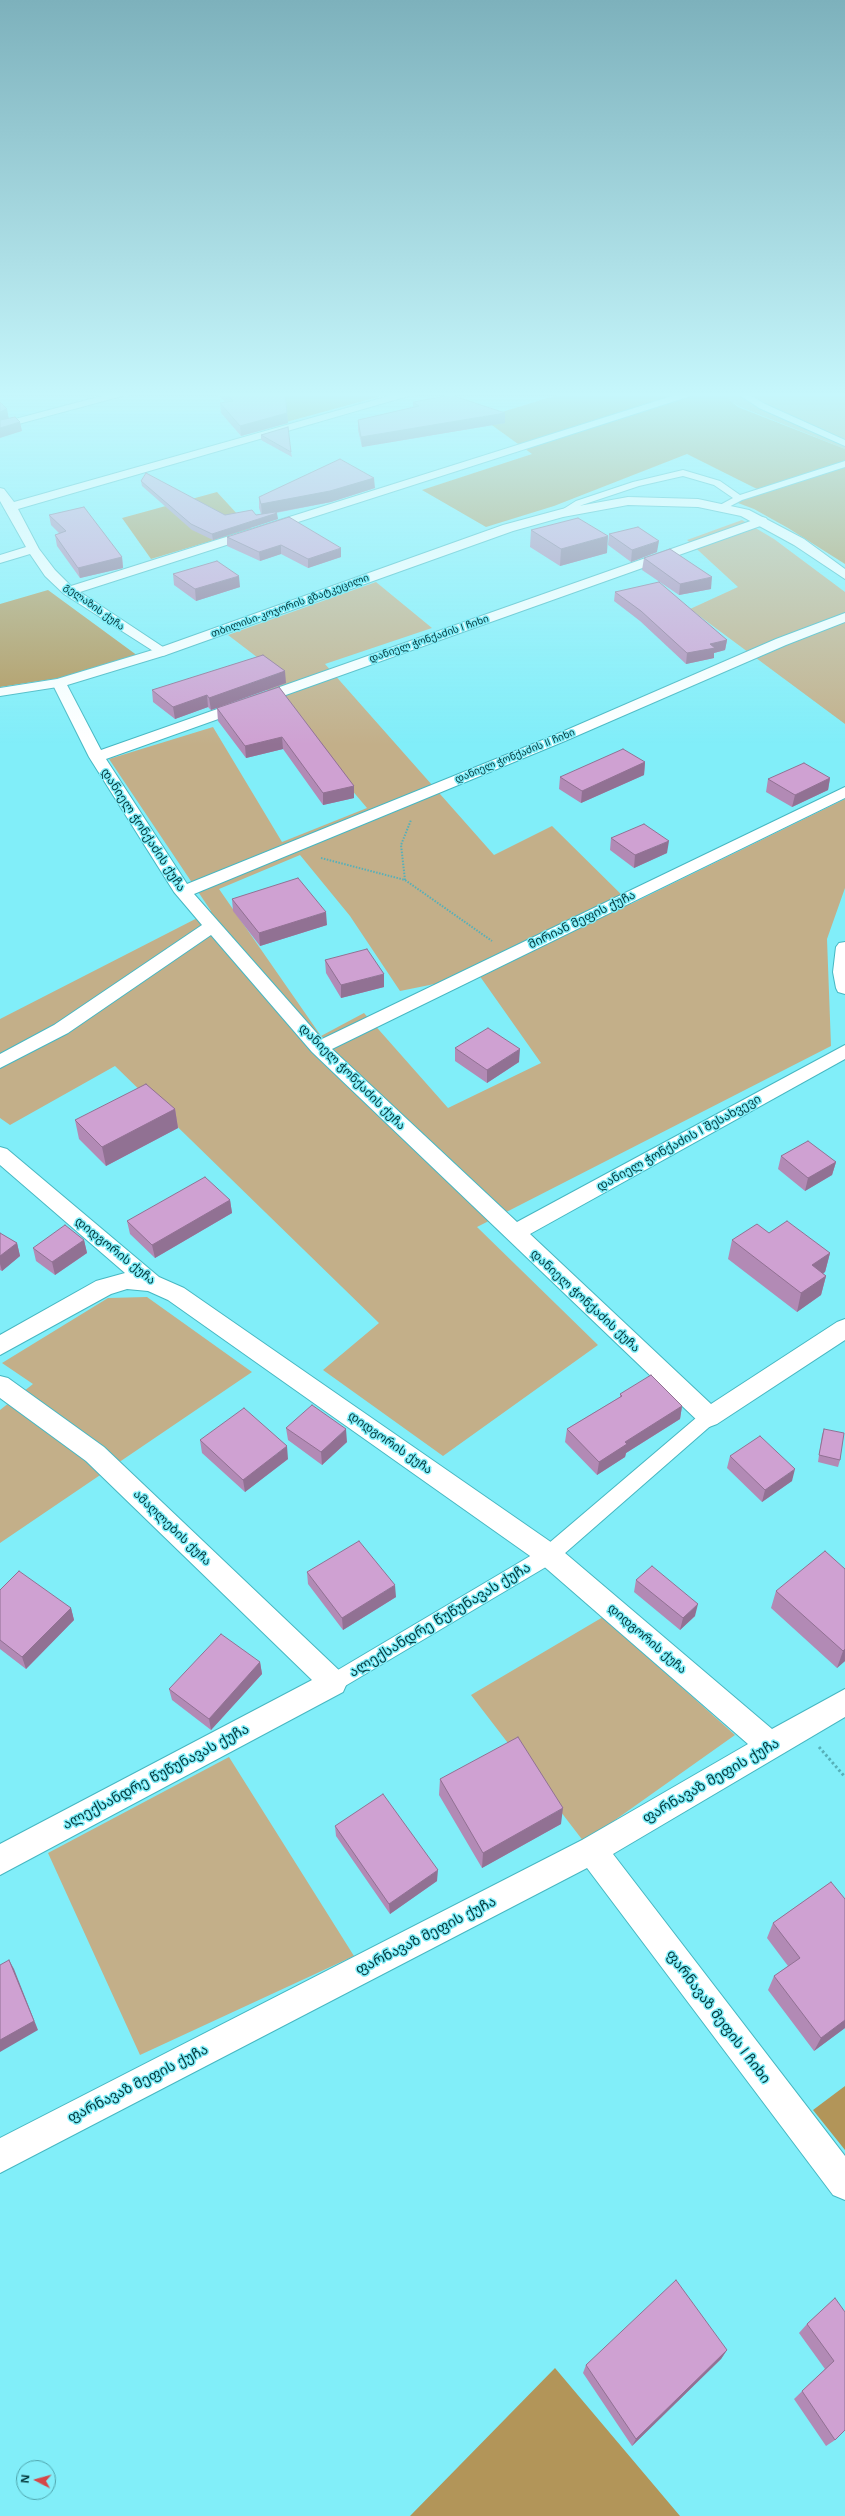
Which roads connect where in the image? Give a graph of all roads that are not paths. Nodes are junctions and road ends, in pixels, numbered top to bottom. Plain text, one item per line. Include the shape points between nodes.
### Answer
1 (10, 509) edge
2 (327, 509) edge
3 (568, 509) edge
4 (582, 509) edge
5 (730, 509) edge
6 (562, 513) junction
7 (762, 521) junction
8 (33, 549) junction
9 (0, 558) edge
10 (845, 575) edge
11 (69, 591) junction
12 (845, 617) edge
13 (161, 652) junction
14 (59, 683) junction
15 (0, 692) edge
16 (97, 757) junction
17 (845, 792) edge
18 (183, 892) junction
19 (213, 926) junction
20 (845, 948) edge
21 (845, 988) edge
22 (319, 1048) junction
23 (845, 1051) edge
24 (0, 1062) edge
25 (0, 1154) edge
26 (513, 1234) junction
27 (151, 1283) junction
28 (845, 1328) edge
29 (0, 1346) edge
30 (2, 1390) edge
31 (709, 1417) junction
32 (549, 1555) junction
33 (333, 1683) junction
34 (845, 1702) edge
35 (771, 1746) junction
36 (592, 1850) junction
37 (0, 1860) edge
38 (0, 2156) edge
39 (845, 2183) edge

1 - 8 street, გელაზის ქუჩა
2 - 11 street
3 - 6 lane
4 - 6 street, თბილისი-კოჯორის გზატკეცილი
5 - 7 street, თბილისი-კოჯორის გზატკეცილი
6 - 13 street, თბილისი-კოჯორის გზატკეცილი via 508,528
7 - 10 street, თბილისი-კოჯორის გზატკეცილი via 799,542
7 - 16 street, დანიელ ჭონქაძის I ჩიხი
8 - 9 street
8 - 11 street, გელაზის ქუჩა via 50,573
11 - 13 street, გელაზის ქუჩა
12 - 18 street, დანიელ ჭონქაძის II ჩიხი via 560,738
13 - 14 street, თბილისი-კოჯორის გზატკეცილი
14 - 15 street, თბილისი-კოჯორის გზატკეცილი
14 - 16 street, დანიელ ჭონქაძის ქუჩა
16 - 18 street, დანიელ ჭონქაძის ქუჩა
17 - 22 street, მირიან მეფის ქუჩა
18 - 19 street, დანიელ ჭონქაძის ქუჩა
19 - 22 street, დანიელ ჭონქაძის ქუჩა
19 - 24 street via 61,1029
20 - 21 street via 842,972
22 - 26 street, დანიელ ჭონქაძის ქუჩა
23 - 26 street, დანიელ ჭონქაძის I შესახვევი
25 - 27 street, დიდგორის ქუჩა
26 - 31 street, დანიელ ჭონქაძის ქუჩა
27 - 29 street via 127,1281 104,1286
27 - 32 street, დიდგორის ქუჩა via 176,1294
28 - 31 street, ალექსანდრე წუწუნავას ქუჩა
30 - 33 street, ამაღლების ქუჩა via 95,1454
31 - 32 lane, ალექსანდრე წუწუნავას ქუჩა
32 - 33 lane, ალექსანდრე წუწუნავას ქუჩა
32 - 35 street, დიდგორის ქუჩა
33 - 37 street, ალექსანდრე წუწუნავას ქუჩა
34 - 35 street, ფარნავაზ მეფის ქუჩა
35 - 36 street, ფარნავაზ მეფის ქუჩა
36 - 38 street, ფარნავაზ მეფის ქუჩა
36 - 39 street, ფარნავაზ მეფის I ჩიხი

